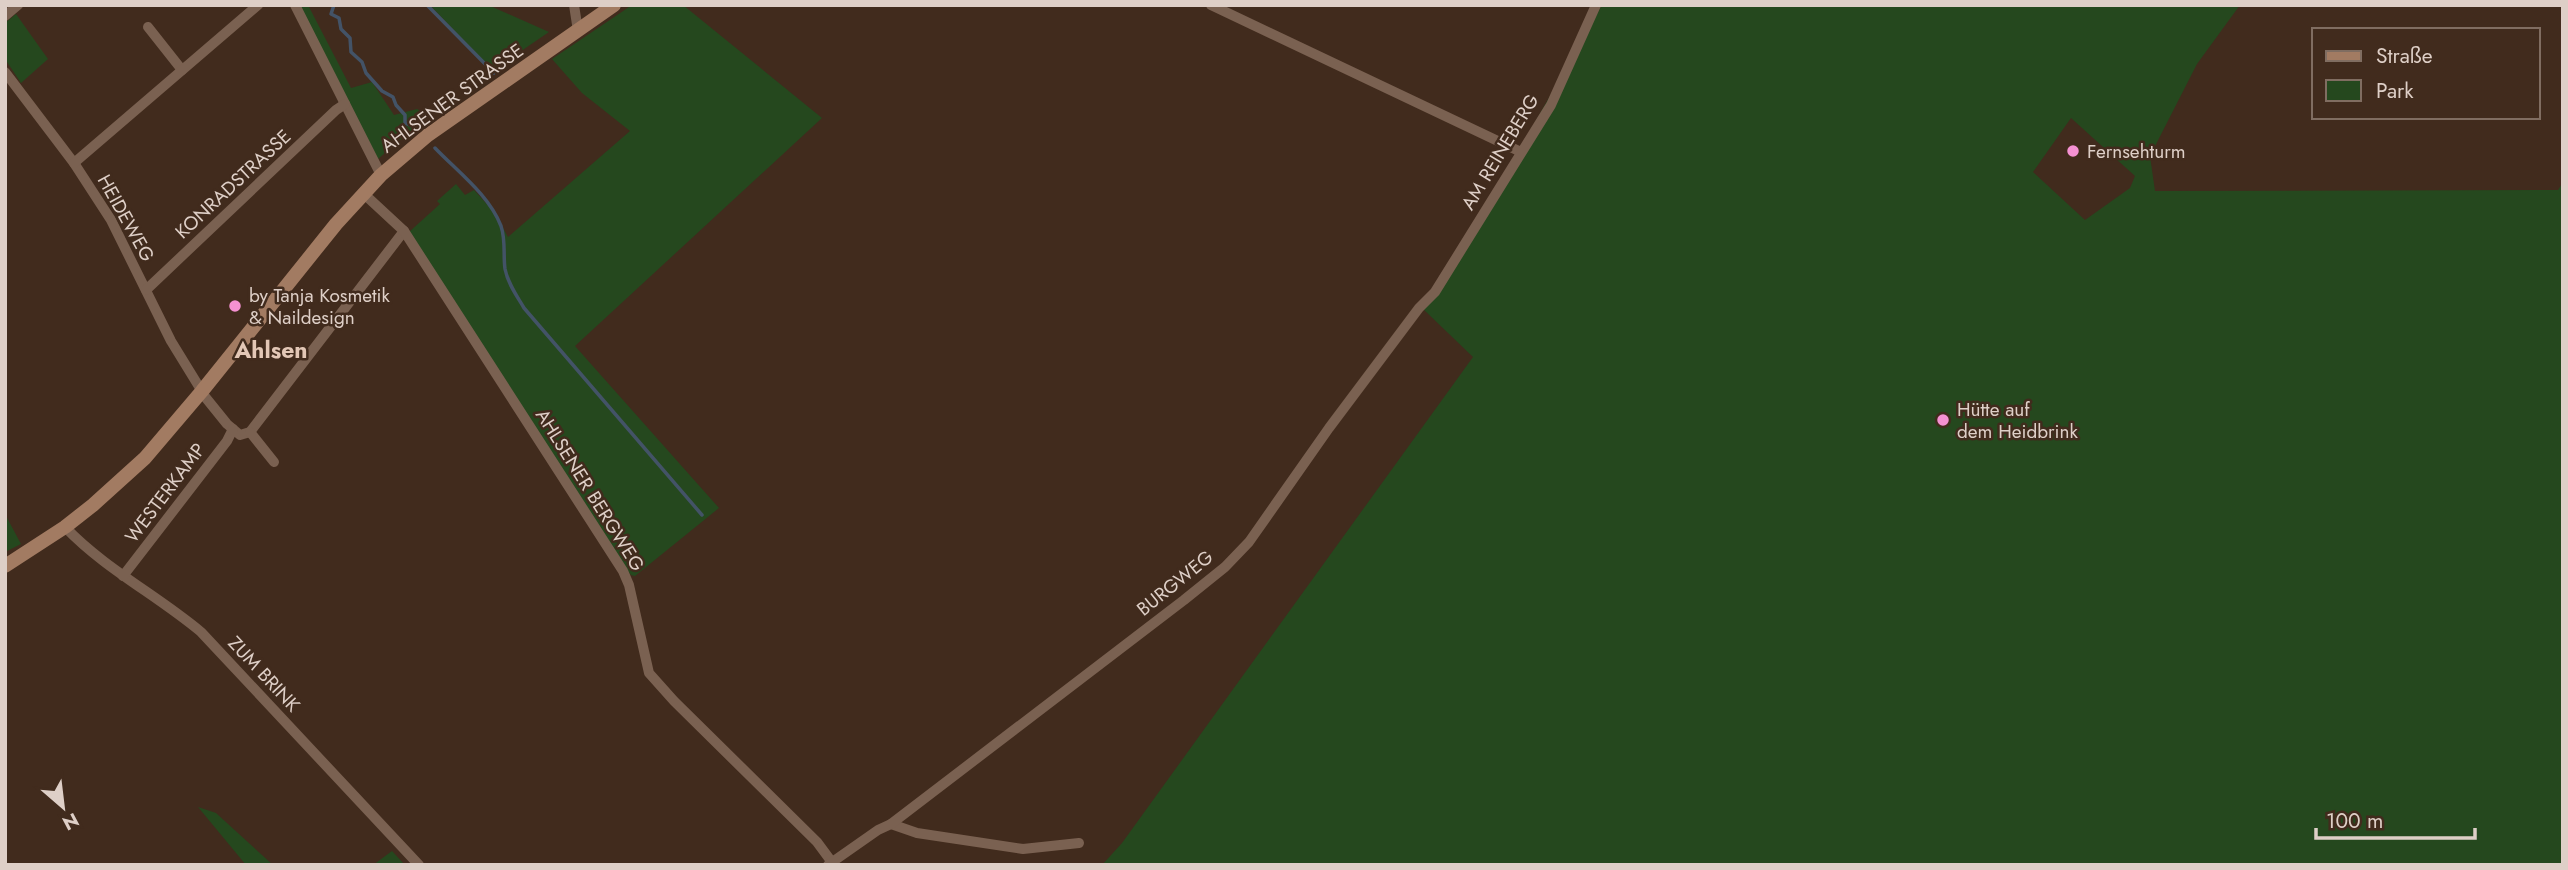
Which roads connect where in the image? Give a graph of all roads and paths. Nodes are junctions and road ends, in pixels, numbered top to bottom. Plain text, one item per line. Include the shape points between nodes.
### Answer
1 (18, 5) edge
2 (258, 5) edge
3 (295, 5) edge
4 (574, 5) edge
5 (614, 5) edge
6 (1211, 5) edge
7 (1596, 5) edge
8 (5, 16) edge
9 (148, 27) dead end
10 (578, 31) junction
11 (182, 70) junction
12 (5, 72) edge
13 (9, 88) edge
14 (345, 104) junction
15 (1521, 152) junction
16 (74, 163) junction
17 (381, 174) junction
18 (363, 193) junction
19 (404, 231) junction
20 (146, 290) junction
21 (1419, 308) joint
22 (202, 391) junction
23 (233, 429) junction
24 (250, 432) junction
25 (274, 462) dead end
26 (65, 527) junction
27 (5, 565) edge
28 (123, 576) junction
29 (891, 824) junction
30 (1079, 843) dead end
31 (831, 863) edge
32 (419, 865) edge

1 - 8 street
2 - 11 street
3 - 14 street
4 - 10 street
5 - 10 main road, AHLSENER STRASSE
6 - 15 street
7 - 15 street, AM REINEBERG via 1550,105
9 - 11 street
10 - 17 main road, AHLSENER STRASSE via 428,135
11 - 16 street
12 - 13 street, HEIDEWEG
13 - 16 street, HEIDEWEG
14 - 17 street
14 - 20 street, KONRADSTRASSE
15 - 21 street, AM REINEBERG via 1435,292
16 - 20 street, HEIDEWEG via 111,220
17 - 18 main road, AHLSENER STRASSE
18 - 19 street, AHLSENER BERGWEG
18 - 22 main road, AHLSENER STRASSE
19 - 24 street
19 - 31 street, AHLSENER BERGWEG via 623,571 649,673 817,842
20 - 22 street, HEIDEWEG
21 - 29 street, BURGWEG via 1249,542 1225,567
22 - 23 street
22 - 26 main road, AHLSENER STRASSE via 145,458
23 - 24 street via 240,435
23 - 28 street, WESTERKAMP
24 - 25 street
26 - 27 main road, AHLSENER STRASSE
26 - 28 street, ZUM BRINK
28 - 32 street, ZUM BRINK via 201,632
29 - 30 street via 917,833 1023,849
29 - 31 street, BURGWEG

